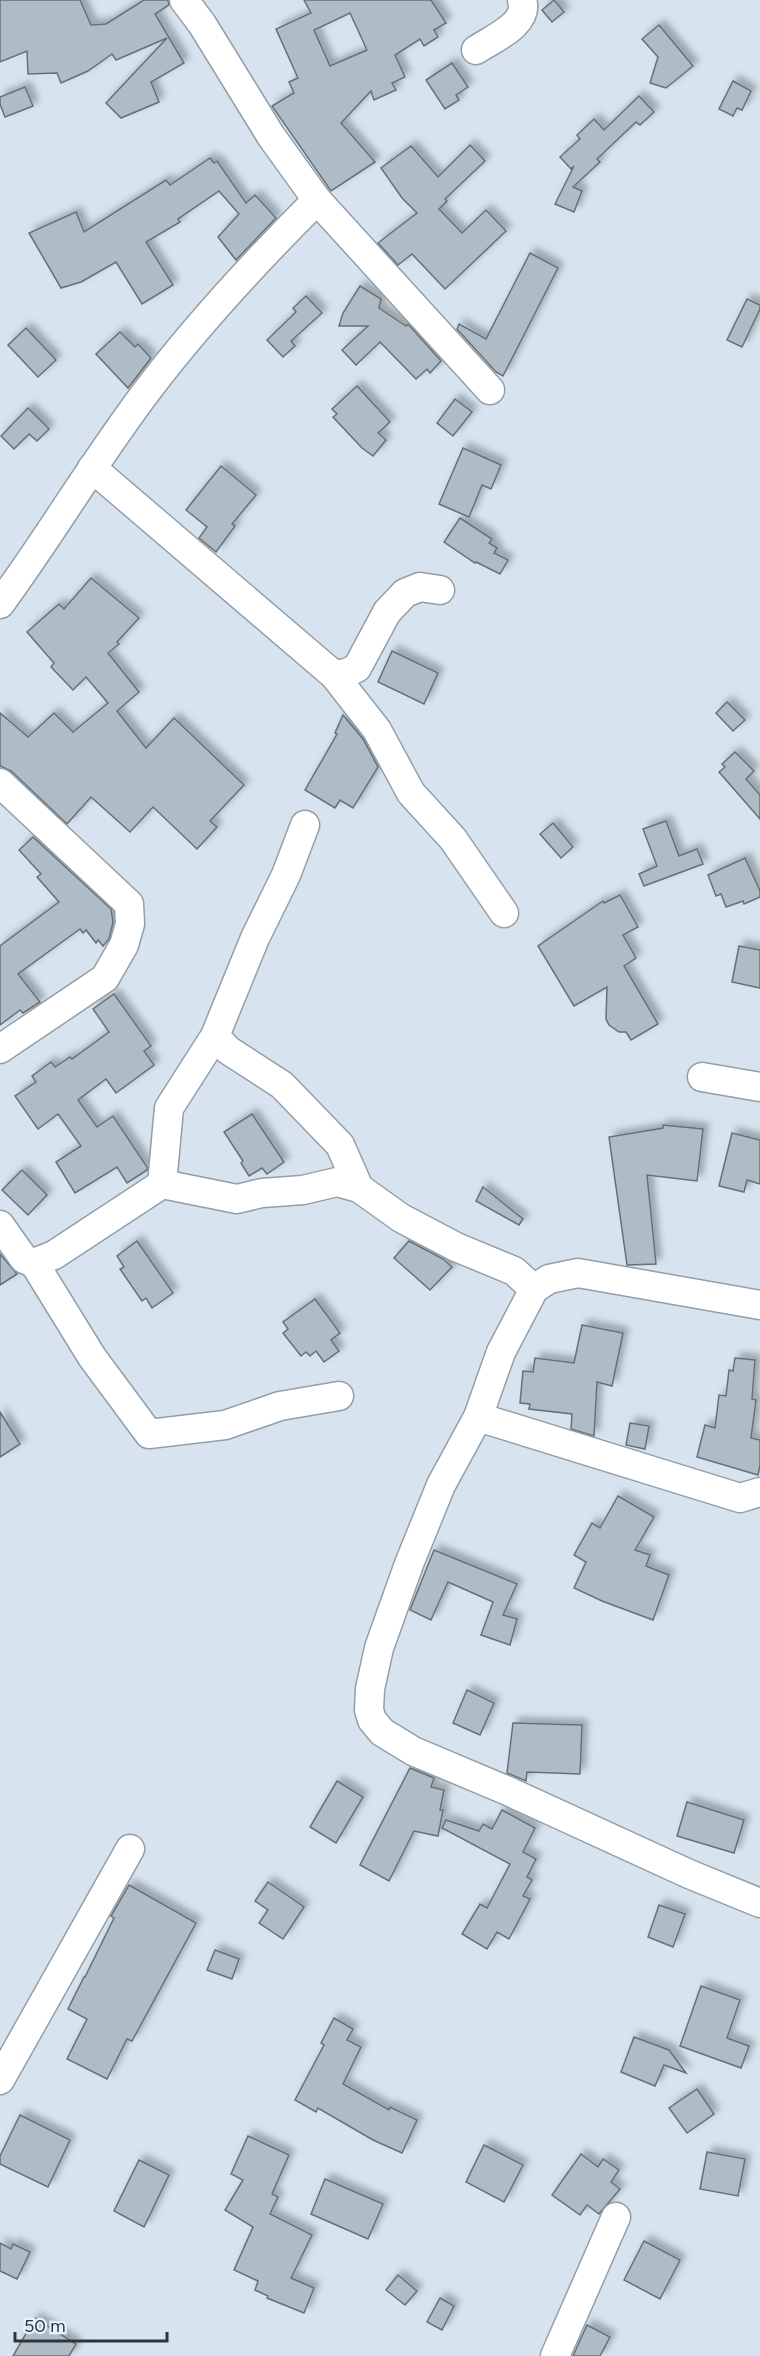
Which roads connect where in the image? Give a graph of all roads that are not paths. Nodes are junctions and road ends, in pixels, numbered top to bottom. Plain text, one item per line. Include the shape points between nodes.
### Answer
1 (184, 0) edge
2 (522, 0) edge
3 (476, 50) dead end
4 (317, 200) junction
5 (490, 390) dead end
6 (92, 468) junction
7 (440, 590) dead end
8 (0, 604) edge
9 (334, 675) junction
10 (0, 783) edge
11 (305, 825) dead end
12 (504, 913) dead end
13 (215, 1036) junction
14 (0, 1049) edge
15 (702, 1077) dead end
16 (760, 1087) edge
17 (162, 1184) junction
18 (359, 1188) junction
19 (0, 1225) edge
20 (34, 1263) junction
21 (534, 1289) junction
22 (760, 1305) edge
23 (339, 1396) dead end
24 (478, 1417) junction
25 (760, 1492) edge
26 (130, 1849) dead end
27 (760, 1903) edge
28 (0, 2080) edge
29 (616, 2217) dead end
30 (555, 2356) edge

1 - 4 street
2 - 3 street via 518,22
4 - 5 street
4 - 6 street via 198,326
6 - 8 street
6 - 9 street
7 - 9 street via 420,587 405,593 387,612 357,668
9 - 12 street via 377,730 411,793 453,839
10 - 14 street via 129,904 130,924 124,945 105,978
11 - 13 street
13 - 17 street via 169,1108
13 - 18 street via 228,1050 282,1085 340,1145
15 - 16 street
17 - 18 street via 237,1199 337,1182
17 - 20 street via 54,1255
18 - 21 street via 401,1218 514,1271
19 - 20 street via 24,1258
20 - 23 street via 92,1357 149,1434 225,1425 280,1407
21 - 22 street via 549,1279 579,1273
21 - 24 street via 501,1352
24 - 25 street via 741,1498
24 - 27 street via 441,1485 379,1648 370,1689 372,1720 382,1732 412,1751
26 - 28 street
29 - 30 street

